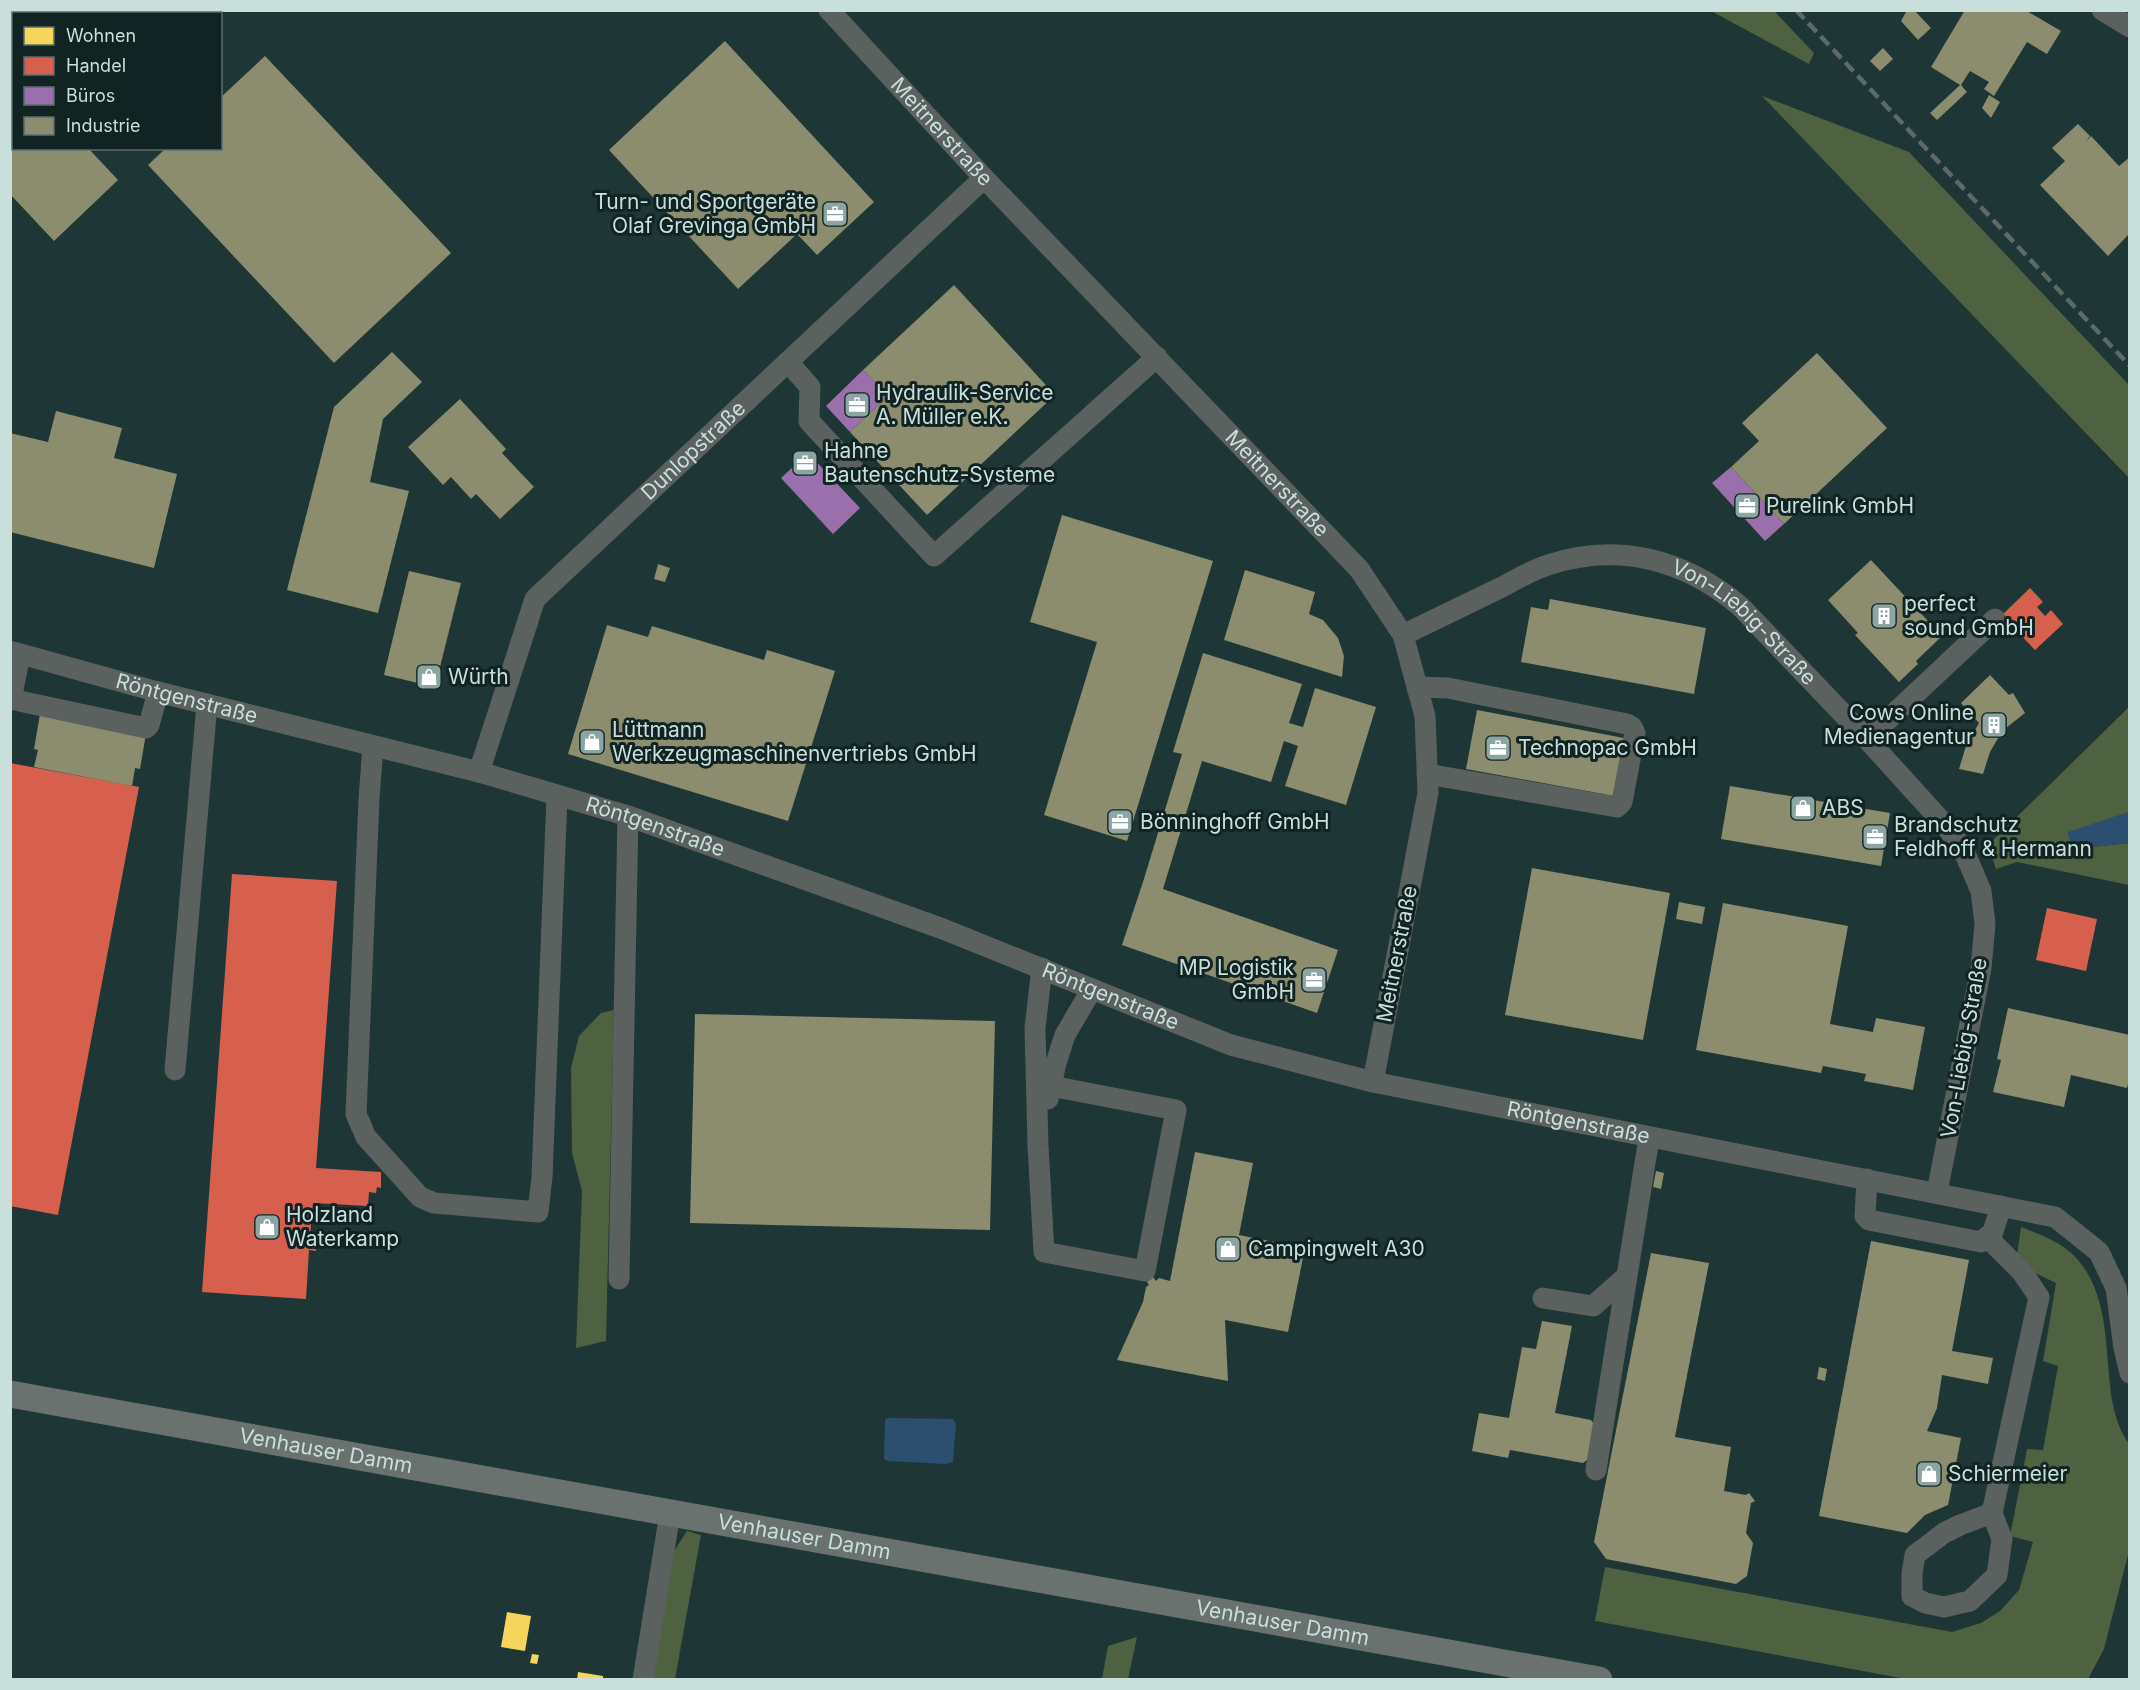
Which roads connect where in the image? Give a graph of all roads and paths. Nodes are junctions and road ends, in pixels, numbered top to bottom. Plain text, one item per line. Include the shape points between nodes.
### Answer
1 (829, 10) edge
2 (2102, 10) edge
3 (2130, 27) edge
4 (984, 178) junction
5 (1157, 357) junction
6 (788, 362) junction
7 (1995, 619) dead end
8 (1403, 635) junction
9 (15, 652) edge
10 (1417, 687) junction
11 (158, 692) junction
12 (11, 700) edge
13 (207, 704) junction
14 (1867, 739) junction
15 (373, 746) junction
16 (479, 772) junction
17 (1427, 774) junction
18 (557, 796) junction
19 (628, 816) junction
20 (1042, 969) junction
21 (1092, 989) junction
22 (176, 1070) dead end
23 (1373, 1082) junction
24 (1051, 1086) junction
25 (1649, 1138) junction
26 (1038, 1146) junction
27 (1867, 1179) junction
28 (1937, 1192) junction
29 (2001, 1206) junction
30 (1987, 1237) junction
31 (1625, 1278) junction
32 (618, 1279) dead end
33 (1543, 1298) dead end
34 (2130, 1373) edge
35 (10, 1394) edge
36 (1596, 1470) dead end
37 (670, 1513) junction
38 (1992, 1513) junction
39 (643, 1680) edge
40 (1599, 1680) edge

1 - 4 street, Meitnerstraße
2 - 3 street
4 - 5 street, Meitnerstraße
4 - 6 street, Dunlopstraße
5 - 6 street via 934,556 809,421 810,387
5 - 8 street, Meitnerstraße via 1359,569
6 - 16 street, Dunlopstraße via 535,599
7 - 14 street
8 - 10 street, Meitnerstraße
8 - 14 street, Von-Liebig-Straße via 1546,565 1579,557 1623,554 1664,562 1721,590 1740,606
9 - 11 street, Röntgenstraße
9 - 12 street
10 - 17 street, Meitnerstraße via 1425,716
10 - 17 street via 1448,688 1558,709 1628,724 1635,733 1622,802 1614,807
11 - 12 street via 146,728
11 - 13 street, Röntgenstraße
13 - 15 street, Röntgenstraße
13 - 22 street
14 - 28 street, Von-Liebig-Straße via 1963,849 1981,891 1985,924 1981,968
15 - 16 street, Röntgenstraße
15 - 18 street via 356,1114 366,1137 420,1197 434,1203 538,1212
16 - 18 street, Röntgenstraße
17 - 23 street, Meitnerstraße via 1428,793
18 - 19 street, Röntgenstraße
19 - 20 street, Röntgenstraße via 943,929
19 - 32 street
20 - 21 street, Röntgenstraße
20 - 26 street via 1035,1028
21 - 23 street, Röntgenstraße via 1231,1045
21 - 24 street via 1065,1035
23 - 25 street, Röntgenstraße
24 - 26 street
24 - 26 street via 1176,1110 1144,1271 1044,1252
25 - 27 street, Röntgenstraße
25 - 31 street
27 - 28 street, Röntgenstraße
27 - 30 street via 1864,1216 1869,1220 1981,1242
28 - 29 street, Röntgenstraße
29 - 30 street via 1993,1232
29 - 34 street, Röntgenstraße via 2055,1217 2099,1252 2116,1288
30 - 38 street via 2022,1272 2039,1297
31 - 33 street via 1593,1306
31 - 36 street
35 - 37 main road, Venhauser Damm
37 - 39 street
37 - 40 main road, Venhauser Damm
38 - 38 street via 1944,1533 1915,1555 1912,1596 1944,1607 1970,1601 1997,1575 2002,1539

